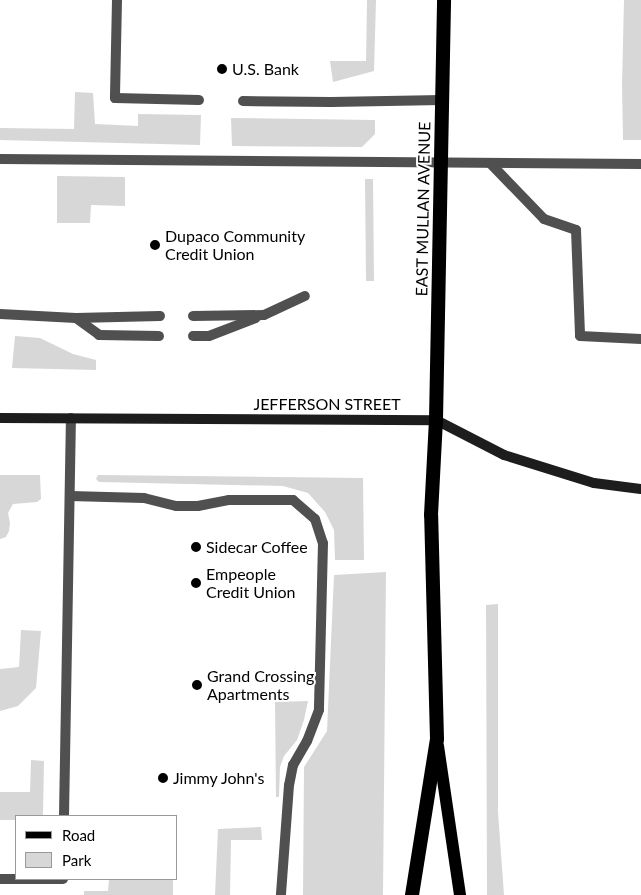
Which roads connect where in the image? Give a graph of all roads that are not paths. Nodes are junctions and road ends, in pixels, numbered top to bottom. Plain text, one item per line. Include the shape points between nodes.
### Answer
1 (117, 0) edge
2 (444, 0) edge
3 (199, 100) dead end
4 (442, 100) junction
5 (243, 101) dead end
6 (0, 159) edge
7 (441, 162) junction
8 (490, 163) junction
9 (641, 164) edge
10 (305, 296) dead end
11 (0, 314) edge
12 (264, 315) junction
13 (160, 316) dead end
14 (193, 316) dead end
15 (76, 318) junction
16 (160, 336) dead end
17 (193, 336) dead end
18 (641, 339) edge
19 (0, 418) edge
20 (71, 418) junction
21 (436, 420) junction
22 (641, 489) edge
23 (70, 496) junction
24 (437, 739) junction
25 (64, 815) edge
26 (0, 879) edge
27 (15, 879) edge
28 (281, 895) edge
29 (412, 895) edge
30 (460, 895) edge

1 - 3 lane via 115,98
2 - 4 highway, EAST MULLAN AVENUE
4 - 5 lane
4 - 7 highway, EAST MULLAN AVENUE
6 - 7 lane
7 - 8 lane
7 - 21 highway, EAST MULLAN AVENUE
8 - 9 lane
8 - 18 lane via 544,219 576,230 580,336
10 - 12 lane
11 - 15 lane
12 - 14 lane
12 - 17 lane via 209,336
13 - 15 lane
15 - 16 lane via 99,335
19 - 20 main road, JEFFERSON STREET
20 - 21 main road, JEFFERSON STREET
20 - 23 lane
21 - 22 main road, JEFFERSON STREET via 504,455 594,483
21 - 24 highway, EAST MULLAN AVENUE via 431,516
23 - 25 lane
23 - 28 lane via 144,498 176,506 229,500 293,500 315,519 323,543 319,710 307,741 292,765
24 - 29 highway, EAST MULLAN AVENUE
24 - 30 main road
26 - 27 lane

